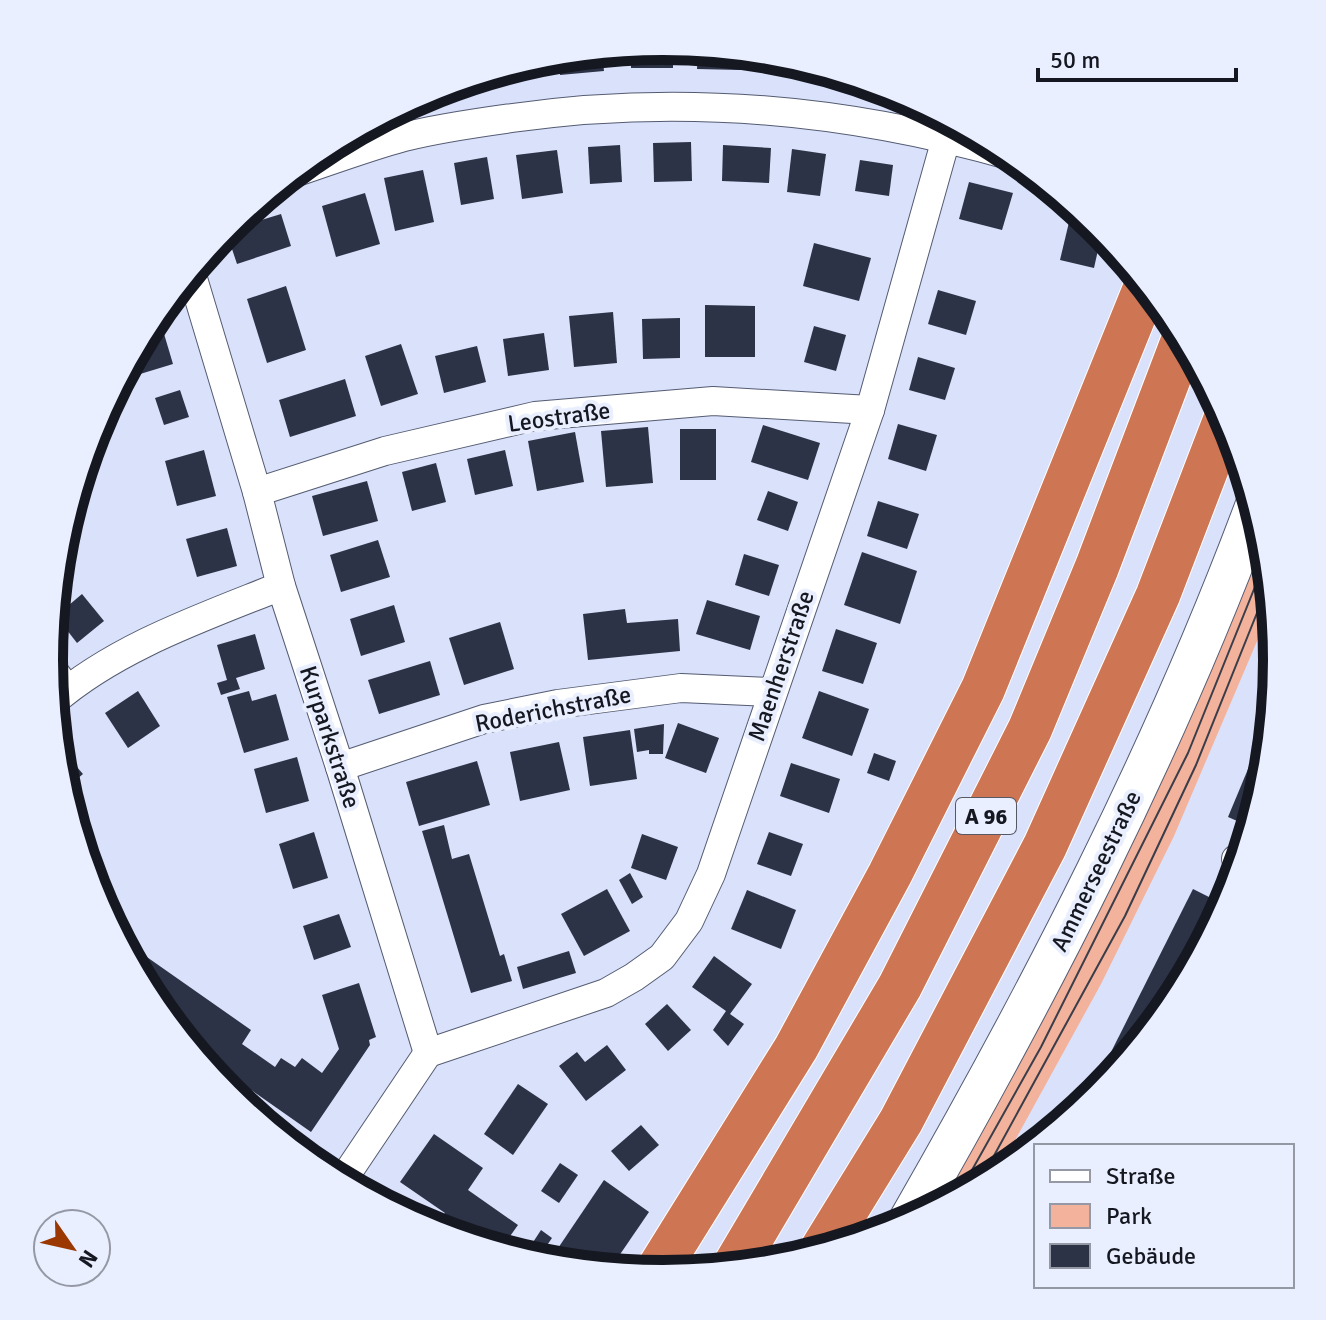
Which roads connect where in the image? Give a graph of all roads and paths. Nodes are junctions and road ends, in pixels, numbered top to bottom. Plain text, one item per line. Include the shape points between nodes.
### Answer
1 (940, 128) edge
2 (948, 132) edge
3 (329, 162) edge
4 (195, 285) edge
5 (1141, 298) edge
6 (1178, 353) edge
7 (870, 410) junction
8 (1219, 436) edge
9 (257, 492) junction
10 (1247, 526) edge
11 (281, 586) junction
12 (772, 692) junction
13 (64, 694) edge
14 (340, 767) junction
15 (428, 1053) junction
16 (349, 1171) edge
17 (920, 1202) edge
18 (830, 1236) edge
19 (741, 1255) edge
20 (664, 1260) edge

1 - 3 street via 688,105 576,109 405,137
2 - 7 street, Maenherstraße
4 - 9 street, Kurparkstraße
5 - 20 highway via 983,689 796,1048
6 - 19 highway, A 96 via 1030,729 900,986
7 - 9 street, Leostraße via 713,401 535,416 385,451
7 - 12 street, Maenherstraße
8 - 18 highway, A 96 via 1158,595 1045,846 901,1121
9 - 11 street, Kurparkstraße
10 - 17 main road, Ammerseestraße via 1169,717 1065,938
11 - 13 street via 155,637
11 - 14 street, Kurparkstraße
12 - 14 street, Roderichstraße via 681,688 558,704 484,719
12 - 15 street, Maenherstraße via 711,874 689,921 662,957 606,993
14 - 15 street, Kurparkstraße
15 - 16 street

